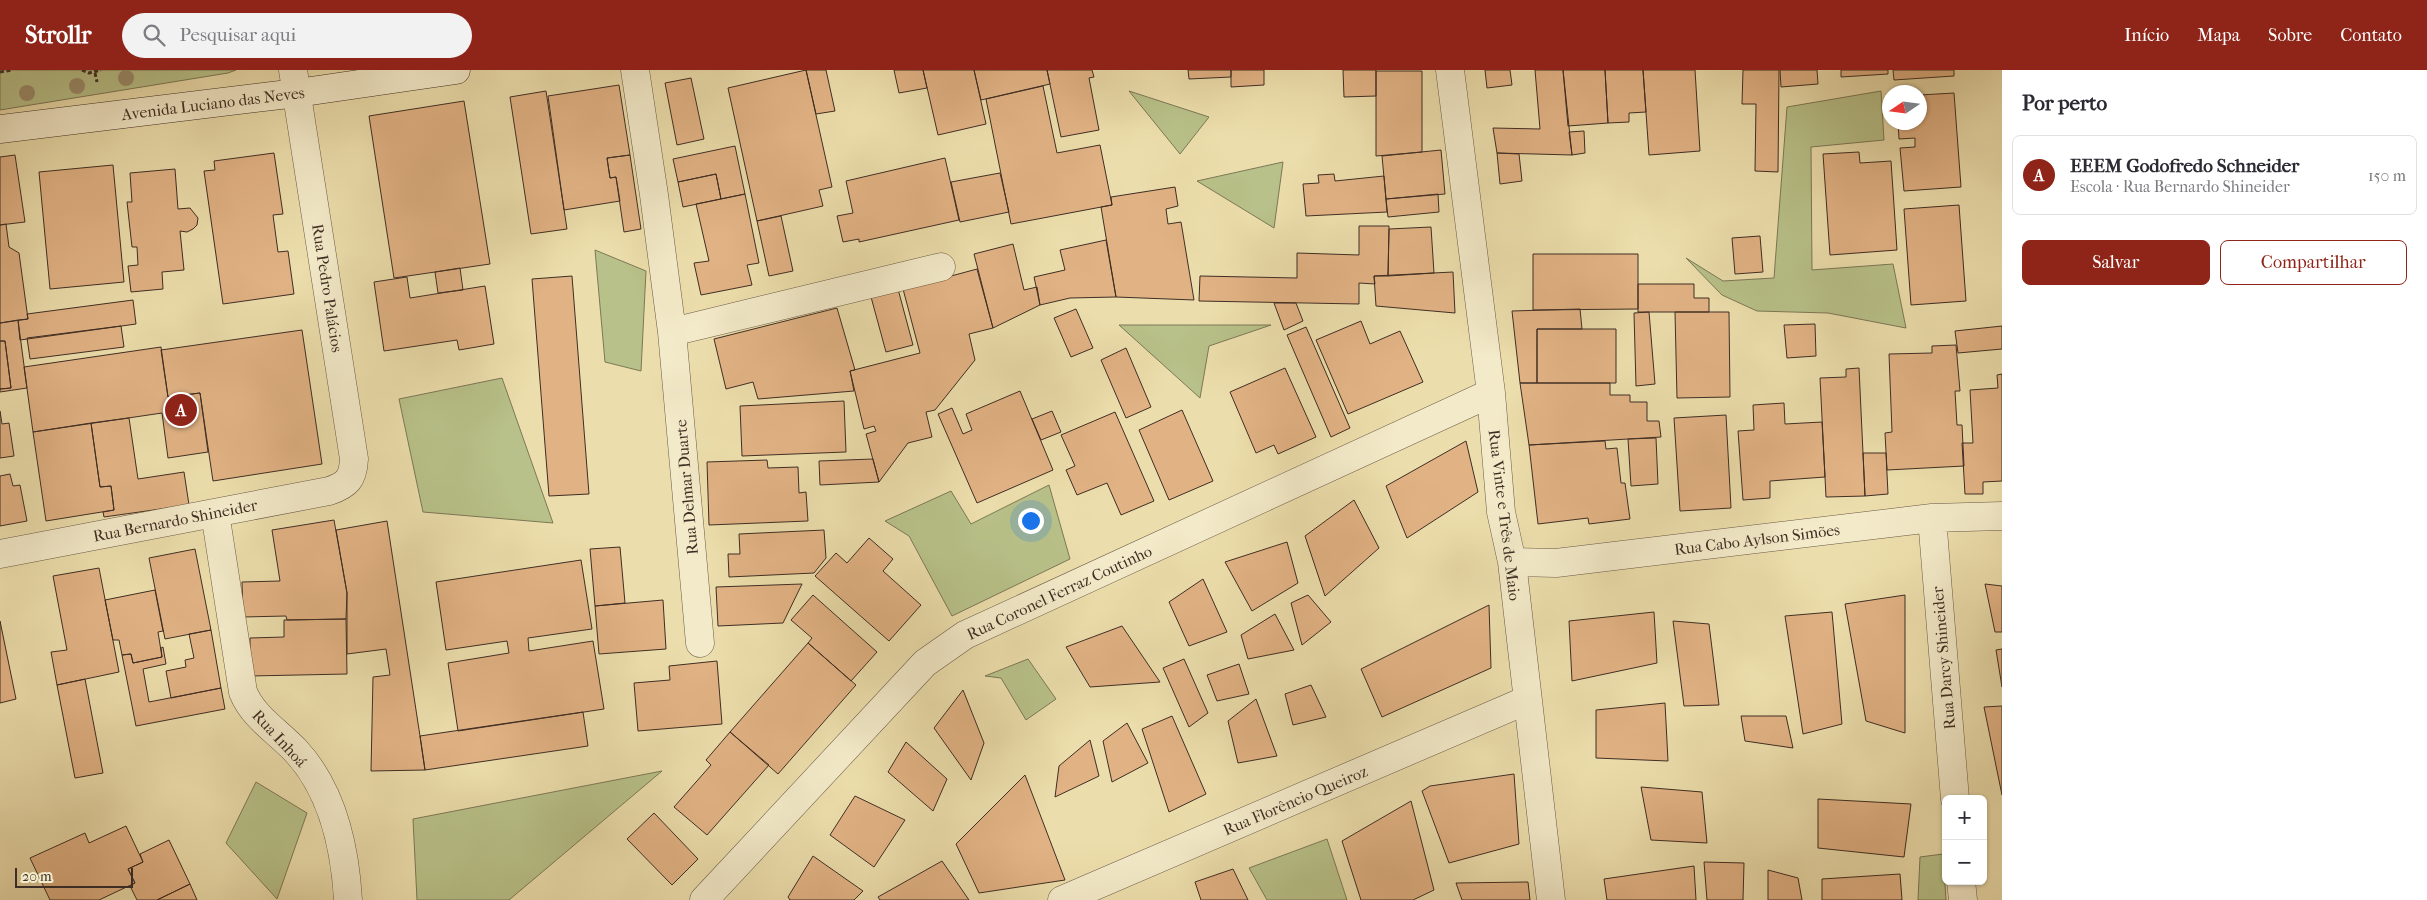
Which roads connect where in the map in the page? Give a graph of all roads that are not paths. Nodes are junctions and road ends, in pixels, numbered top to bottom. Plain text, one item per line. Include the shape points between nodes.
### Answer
1 (456, 70) edge
2 (635, 70) edge
3 (1450, 70) edge
4 (350, 77) edge
5 (295, 82) edge
6 (0, 129) edge
7 (941, 268) dead end
8 (672, 332) junction
9 (1490, 393) junction
10 (348, 482) joint
11 (215, 513) junction
12 (2002, 516) edge
13 (1932, 518) junction
14 (0, 554) edge
15 (1512, 562) junction
16 (700, 643) dead end
17 (1528, 700) junction
18 (1954, 795) edge
19 (1961, 885) edge
20 (348, 900) edge
21 (704, 900) edge
22 (1062, 900) edge
23 (1551, 900) edge
24 (1963, 900) edge

1 - 4 street, Avenida Luciano das Neves
2 - 8 street, Rua Delmar Duarte
3 - 9 street, Rua Vinte e Três de Maio
4 - 5 street, Avenida Luciano das Neves
5 - 6 street, Avenida Luciano das Neves
5 - 10 street, Rua Pedro Palácios via 354,459 354,472
7 - 8 street
8 - 16 street, Rua Delmar Duarte
9 - 15 street, Rua Vinte e Três de Maio via 1501,512
9 - 21 street, Rua Coronel Ferraz Coutinho via 965,635 925,663
10 - 11 street, Rua Bernardo Shineider via 329,491
11 - 14 street, Rua Bernardo Shineider
11 - 20 street, Rua Inhoá via 243,692 255,713 300,756 326,799 344,860
12 - 13 street, Rua Cabo Aylson Simões
13 - 15 street, Rua Cabo Aylson Simões via 1556,563
13 - 18 street, Rua Darcy Shineider
15 - 17 street, Rua Vinte e Três de Maio
17 - 22 street, Rua Florêncio Queiroz
17 - 23 street, Rua Vinte e Três de Maio
19 - 24 street

